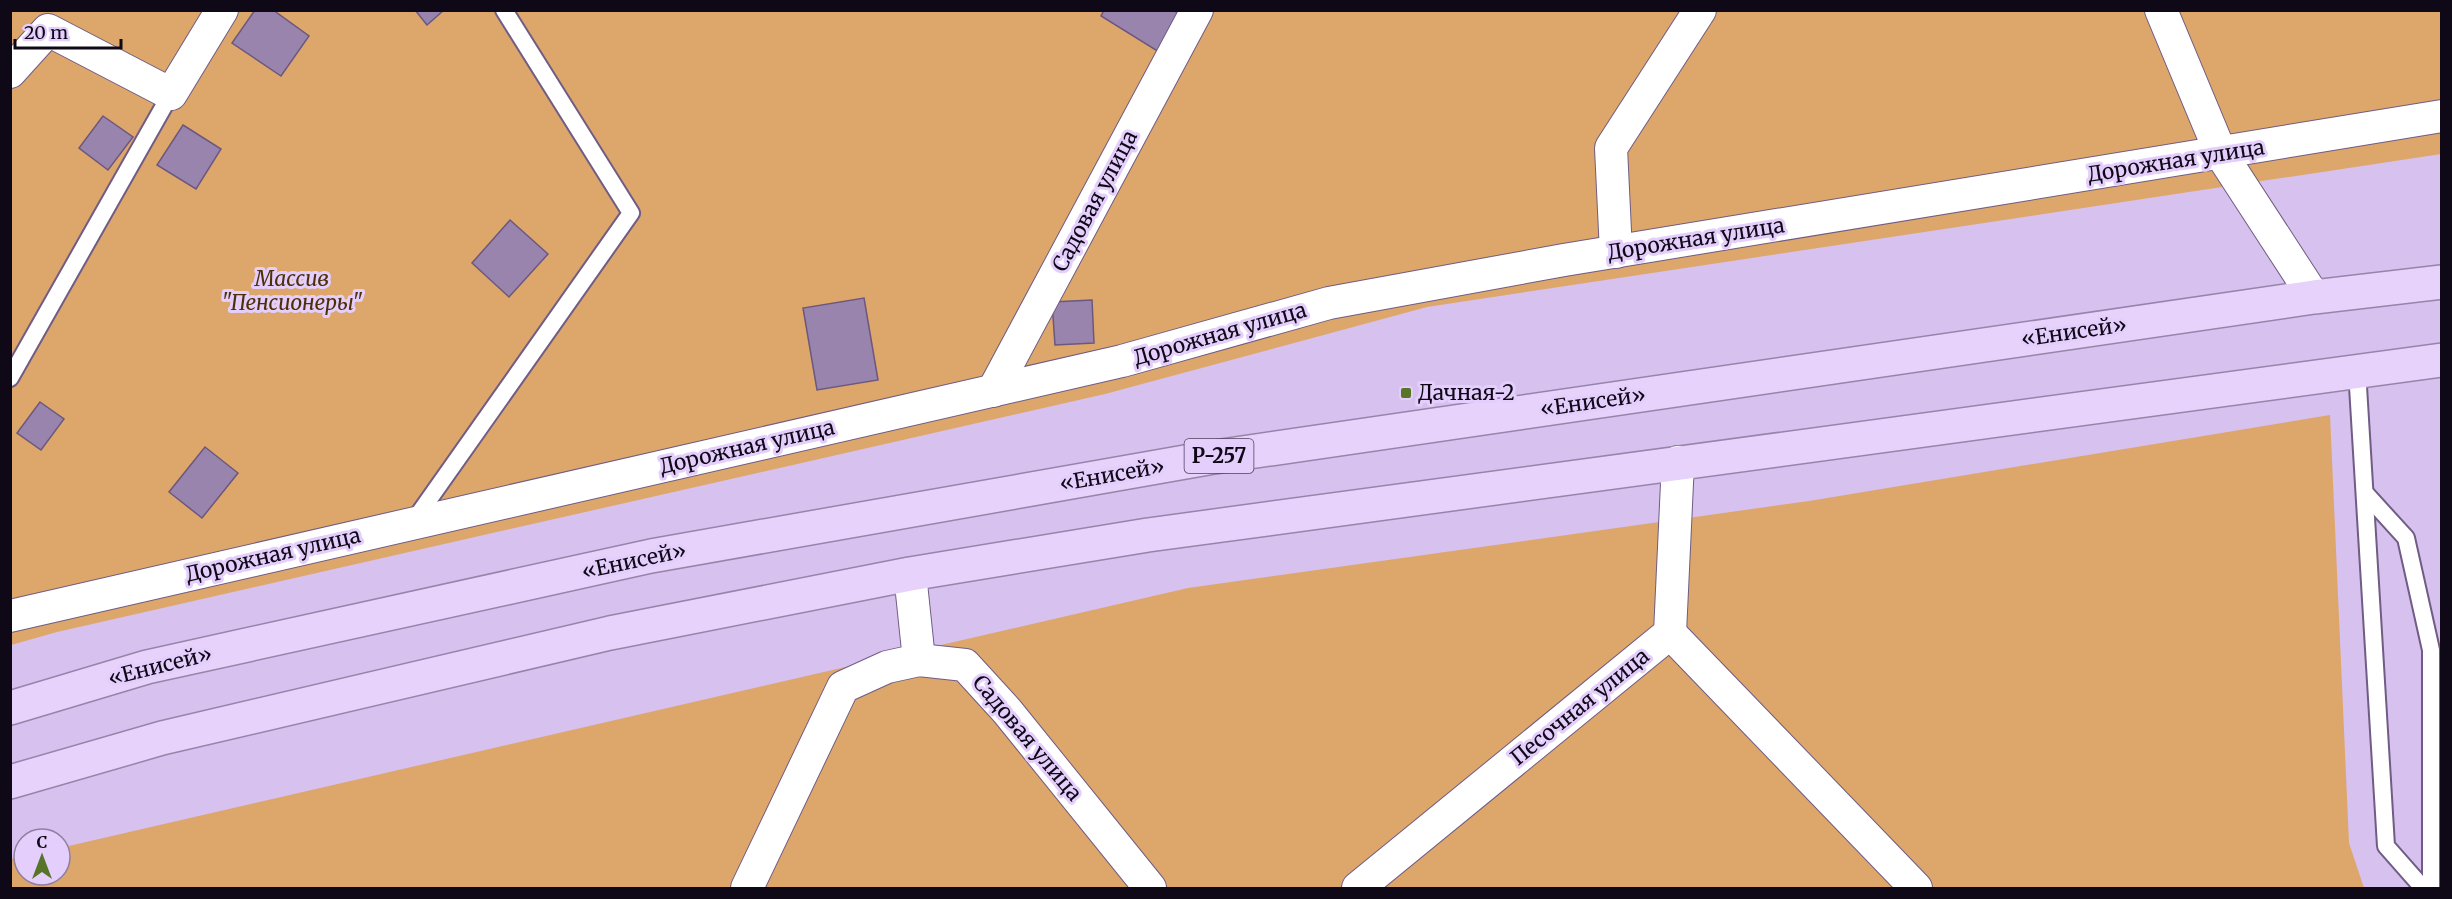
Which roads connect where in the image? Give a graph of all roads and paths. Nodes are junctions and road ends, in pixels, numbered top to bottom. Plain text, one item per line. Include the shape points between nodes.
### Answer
1 (222, 10) edge
2 (504, 10) edge
3 (1197, 10) edge
4 (1700, 10) edge
5 (2161, 10) edge
6 (10, 72) edge
7 (177, 84) junction
8 (2442, 116) edge
9 (2221, 154) junction
10 (1616, 252) junction
11 (2442, 282) edge
12 (2313, 297) junction
13 (2442, 360) edge
14 (2357, 370) junction
15 (10, 378) edge
16 (993, 391) junction
17 (1678, 462) junction
18 (2364, 493) junction
19 (413, 523) junction
20 (910, 574) junction
21 (10, 616) edge
22 (1670, 633) junction
23 (919, 660) junction
24 (10, 708) edge
25 (2437, 710) edge
26 (10, 782) edge
27 (747, 888) edge
28 (1150, 888) edge
29 (1358, 888) edge
30 (1916, 888) edge
31 (2423, 888) edge
32 (2431, 888) edge

1 - 7 street
2 - 19 lane via 631,213
3 - 16 street, Садовая улица
4 - 10 street via 1611,148
5 - 9 street
6 - 7 street via 48,30 171,94
7 - 15 lane
8 - 9 street, Дорожная улица
9 - 10 street, Дорожная улица
9 - 12 street
10 - 16 street, Дорожная улица via 1329,303 1122,361
11 - 12 highway, «Енисей» / Р-257
12 - 24 highway, «Енисей» / Р-257 via 1208,458 663,554 147,667
13 - 14 highway
14 - 17 highway
14 - 18 lane
16 - 19 street, Дорожная улица
17 - 20 highway via 1148,535
17 - 22 street, Песочная улица
18 - 25 lane via 2406,538 2431,650
18 - 31 lane via 2386,846
19 - 21 street, Дорожная улица
20 - 23 street
20 - 26 highway via 610,633 162,738
22 - 29 street, Песочная улица
22 - 30 street
23 - 27 street, Садовая улица via 887,667 843,687
23 - 28 street, Садовая улица via 965,665
25 - 32 lane

